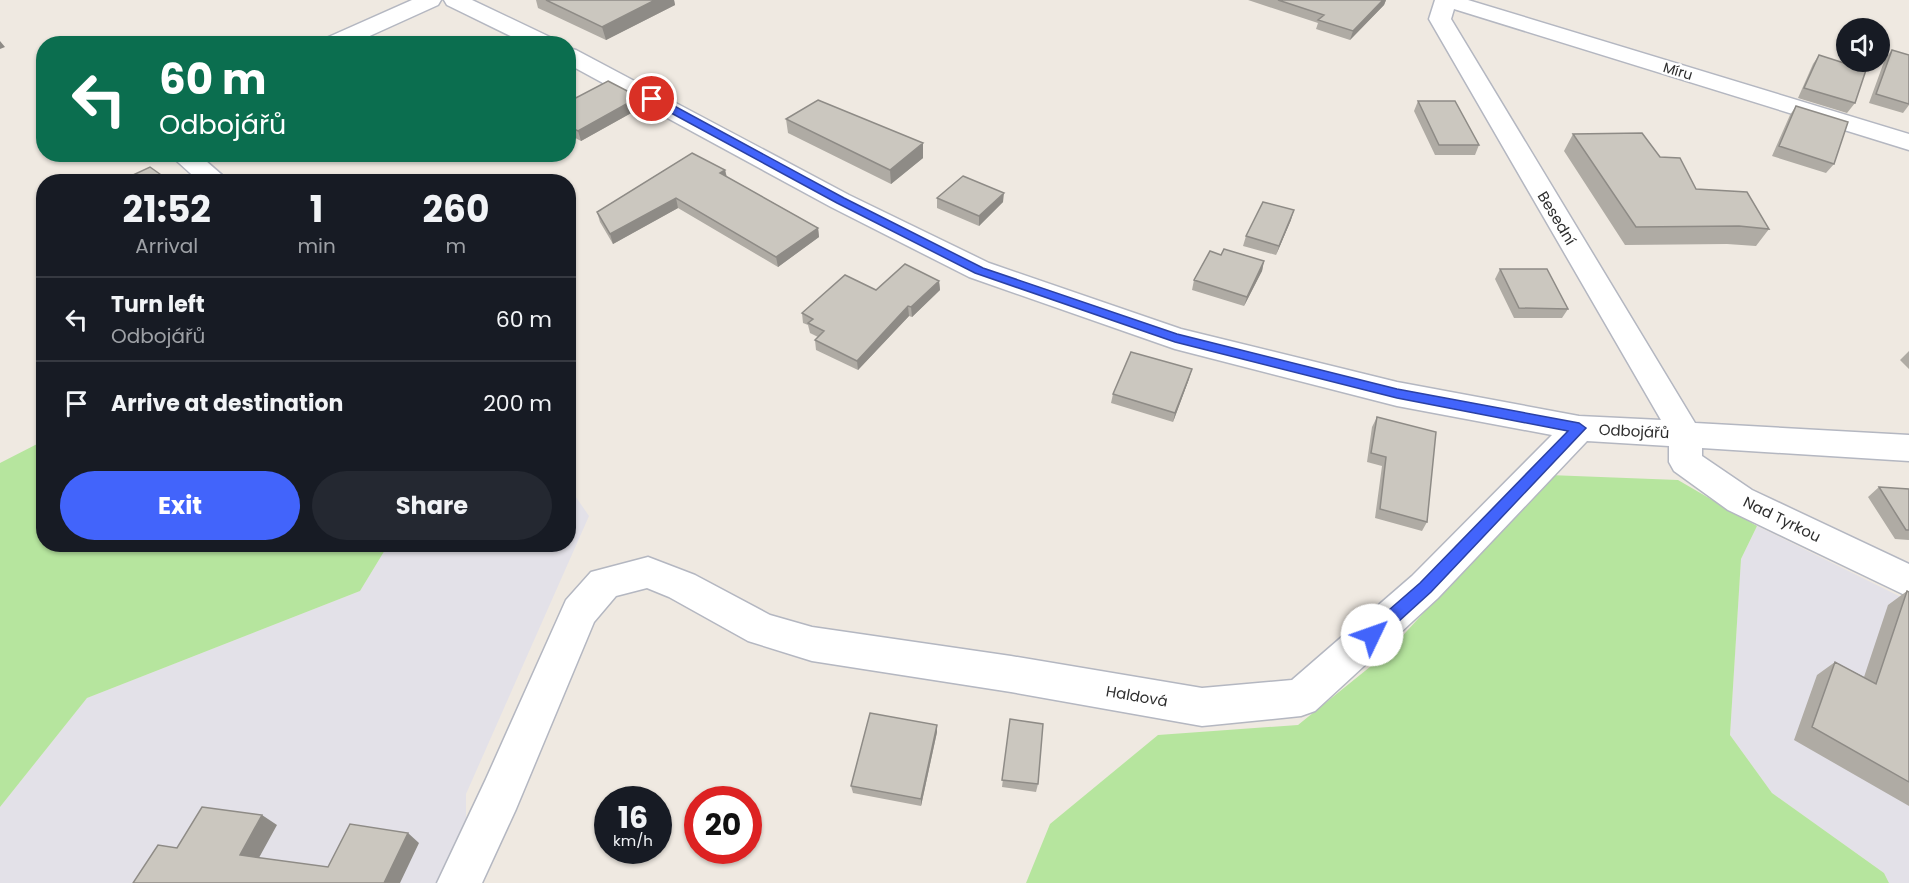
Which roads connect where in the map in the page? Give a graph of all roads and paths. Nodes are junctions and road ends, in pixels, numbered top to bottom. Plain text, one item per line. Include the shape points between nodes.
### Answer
1 (430, 0) edge
2 (455, 0) edge
3 (1446, 0) edge
4 (350, 36) edge
5 (529, 36) edge
6 (576, 59) edge
7 (1909, 142) edge
8 (191, 162) edge
9 (207, 174) edge
10 (1579, 428) junction
11 (1685, 434) junction
12 (1909, 448) edge
13 (1909, 581) edge
14 (459, 883) edge

1 - 4 street
2 - 5 street
3 - 7 street, Míru
3 - 11 street, Besední via 1440,19
6 - 10 street, Odbojářů via 840,201 979,270 1175,338 1397,394
8 - 9 street
10 - 11 street, Odbojářů
10 - 14 street, Haldová via 1425,587 1301,698 1202,707 812,645 761,628 648,572 604,583 579,612
11 - 12 street, Odbojářů
11 - 13 street, Nad Tyrkou via 1686,462 1740,500

